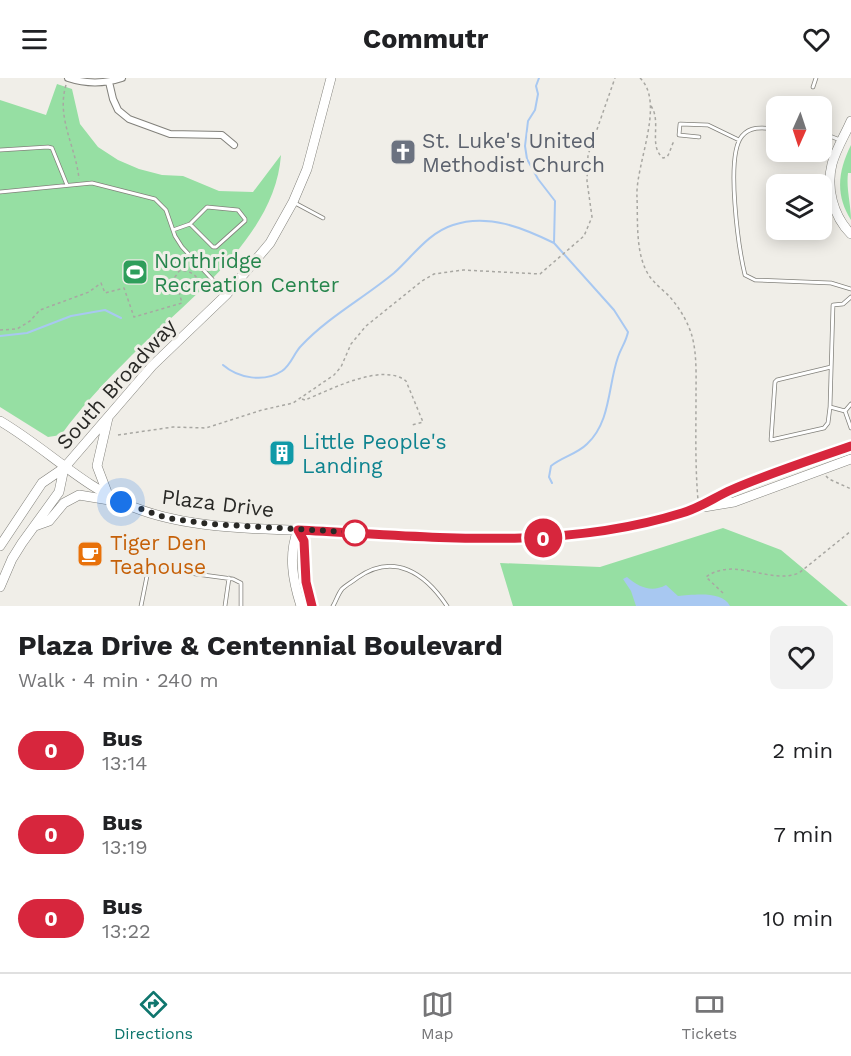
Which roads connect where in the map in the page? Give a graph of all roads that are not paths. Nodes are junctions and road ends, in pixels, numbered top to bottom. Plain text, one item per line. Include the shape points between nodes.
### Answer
1 (70, 78) edge
2 (122, 78) edge
3 (331, 78) edge
4 (816, 78) edge
5 (109, 82) junction
6 (813, 87) dead end
7 (851, 121) edge
8 (766, 128) edge
9 (699, 136) dead end
10 (832, 137) edge
11 (739, 140) junction
12 (842, 141) junction
13 (234, 145) dead end
14 (0, 150) edge
15 (67, 185) junction
16 (0, 192) edge
17 (293, 202) junction
18 (323, 218) dead end
19 (190, 224) junction
20 (173, 230) junction
21 (851, 234) edge
22 (851, 289) edge
23 (226, 295) junction
24 (851, 297) edge
25 (831, 367) junction
26 (851, 404) edge
27 (830, 408) junction
28 (845, 411) junction
29 (108, 415) junction
30 (0, 421) edge
31 (851, 428) edge
32 (851, 446) edge
33 (851, 454) edge
34 (851, 459) edge
35 (64, 468) junction
36 (808, 475) junction
37 (108, 495) junction
38 (121, 502) junction
39 (698, 507) junction
40 (35, 526) junction
41 (298, 530) junction
42 (0, 546) edge
43 (229, 578) junction
44 (0, 587) edge
45 (141, 606) edge
46 (225, 606) edge
47 (241, 606) edge
48 (301, 606) edge
49 (312, 606) edge
50 (333, 606) edge
51 (447, 606) edge

1 - 5 street
2 - 5 street
3 - 17 street, South Broadway via 307,169
4 - 6 lane
5 - 13 street via 118,110 129,120 170,134 222,135
7 - 12 street
8 - 11 lane via 749,130
9 - 11 lane via 679,135 679,127 682,123 701,123
10 - 12 lane
11 - 22 lane via 734,194 745,275 755,280 831,282
12 - 21 street via 832,163 829,184 834,207
14 - 15 lane via 52,148
15 - 16 lane
15 - 20 lane via 98,184 155,199 164,207
17 - 18 lane
17 - 23 street, South Broadway via 270,243
19 - 19 lane via 207,207 238,210 245,219 213,248
19 - 20 lane
20 - 23 lane via 187,253
23 - 29 street, South Broadway
24 - 25 lane via 843,304 833,305
25 - 27 lane
25 - 27 lane via 777,380 771,440 824,428
26 - 28 lane
27 - 28 lane
28 - 31 lane
29 - 35 street, South Broadway
29 - 37 street via 97,466
30 - 35 street, Plaza Drive
32 - 39 street, Plaza Drive via 731,490
33 - 36 street via 812,469
34 - 36 street, Plaza Drive
35 - 37 street, Plaza Drive
35 - 40 street, South Broadway via 59,492
35 - 42 street, South Broadway via 42,483
36 - 39 street, Plaza Drive via 734,502
37 - 38 street, Plaza Drive
38 - 40 street via 79,495 64,503 49,521
38 - 41 street, Plaza Drive via 167,518
39 - 41 street, Plaza Drive via 633,525 553,537 511,539
40 - 44 street, South Broadway via 12,559
41 - 48 street via 293,573
41 - 49 street via 304,541 306,582
43 - 45 lane via 148,571
43 - 46 lane
43 - 47 lane via 241,583
50 - 51 lane via 341,590 363,574 395,566 418,575

